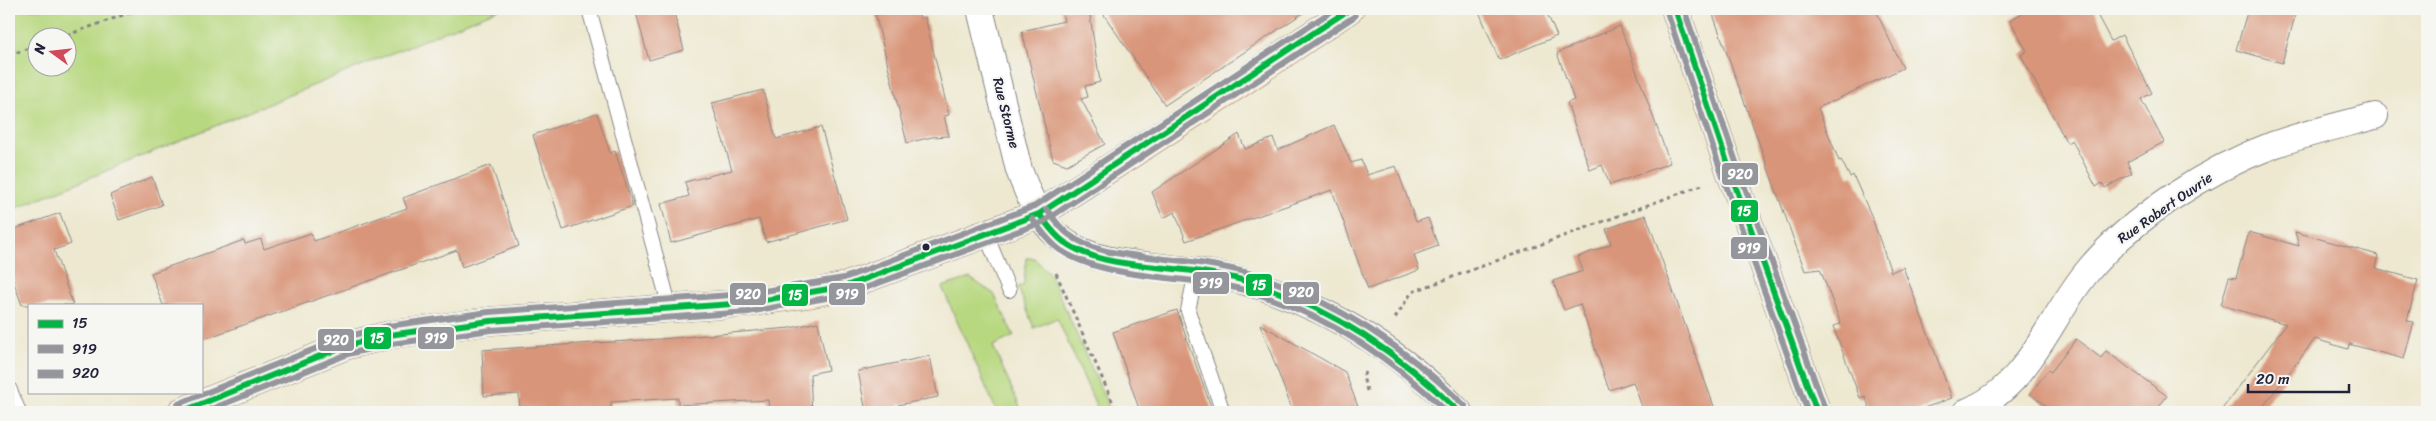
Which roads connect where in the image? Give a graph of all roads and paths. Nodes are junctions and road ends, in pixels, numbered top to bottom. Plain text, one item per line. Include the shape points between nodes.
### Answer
1 (140, 9) edge
2 (589, 9) edge
3 (980, 9) edge
4 (1350, 9) edge
5 (1675, 9) edge
6 (78, 31) edge
7 (28, 49) edge
8 (9, 56) edge
9 (2375, 116) dead end
10 (1675, 195) dead end
11 (1039, 214) junction
12 (986, 235) junction
13 (1196, 272) junction
14 (1061, 285) dead end
15 (1009, 290) dead end
16 (670, 308) junction
17 (1378, 344) junction
18 (9, 388) edge
19 (18, 412) edge
20 (181, 412) edge
21 (1117, 412) edge
22 (1223, 412) edge
23 (1459, 412) edge
24 (1817, 412) edge
25 (1966, 412) edge

1 - 6 path
2 - 16 lane
3 - 11 street, Rue Storme via 1020,170
4 - 11 street
5 - 24 street
7 - 8 path
9 - 25 street, Rue Robert Ouvrie via 2273,145 2236,161 2191,186 2147,217 2112,245 2088,271 2013,382 1995,397
10 - 17 path via 1412,292
11 - 12 street
11 - 13 street, Rue Storme via 1052,232 1084,252 1109,260
12 - 15 lane
12 - 16 street via 822,292 747,303
13 - 17 street, Rue Storme via 1262,286 1300,301 1344,321
13 - 22 lane via 1188,311
14 - 21 path
16 - 20 street via 490,321 389,335 345,346
17 - 23 street, Rue Storme via 1403,360
18 - 19 lane

